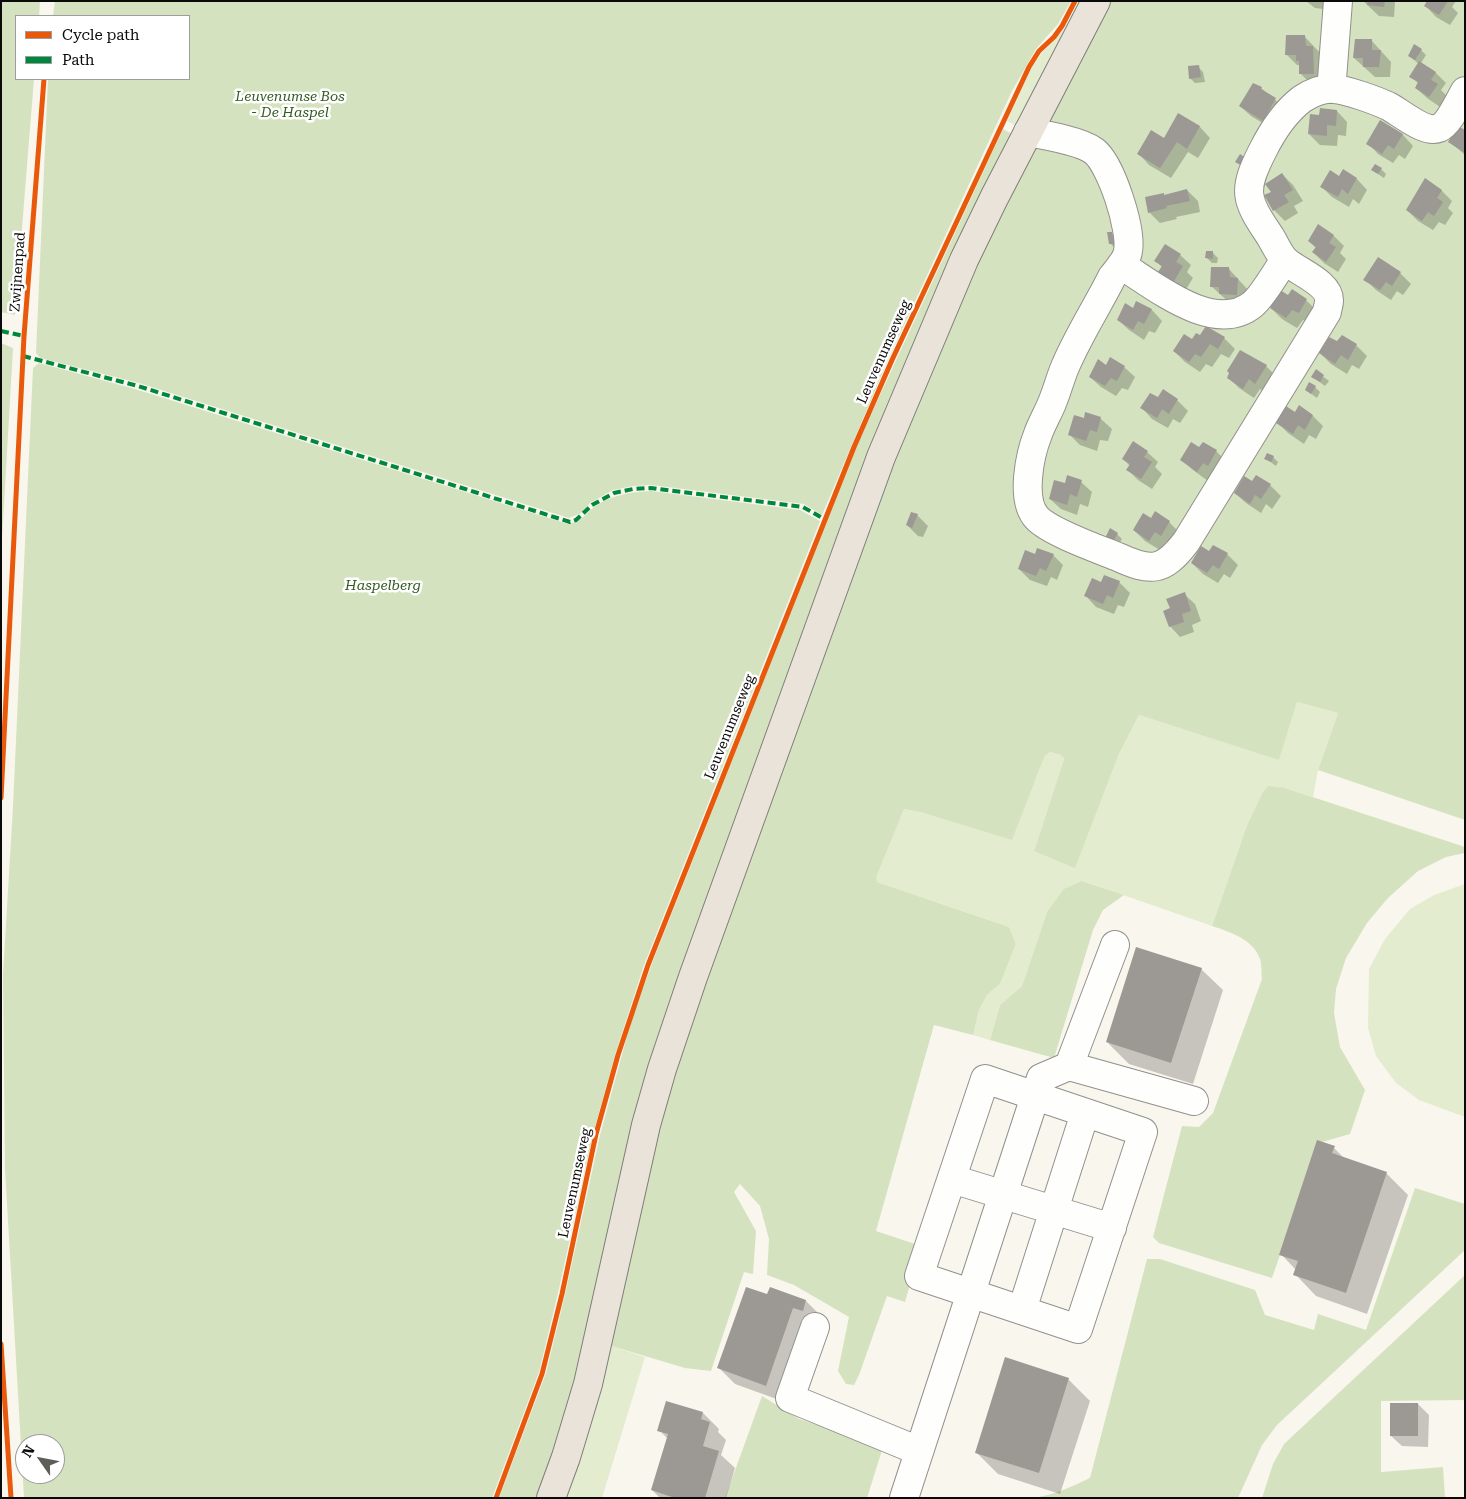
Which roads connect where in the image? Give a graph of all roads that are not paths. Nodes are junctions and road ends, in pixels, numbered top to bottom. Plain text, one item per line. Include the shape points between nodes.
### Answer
1 (1096, 1) edge
2 (1338, 1) edge
3 (1333, 88) junction
4 (1465, 91) edge
5 (1028, 132) junction
6 (1285, 260) junction
7 (1121, 265) junction
8 (1114, 945) dead end
9 (1069, 1066) junction
10 (1035, 1096) junction
11 (1194, 1101) dead end
12 (1085, 1112) junction
13 (952, 1179) junction
14 (1003, 1194) junction
15 (1055, 1210) junction
16 (1112, 1228) junction
17 (970, 1293) junction
18 (1022, 1310) junction
19 (815, 1327) dead end
20 (919, 1451) junction
21 (551, 1498) edge
22 (904, 1498) edge

1 - 5 main road
2 - 3 lane
3 - 4 lane via 1388,106 1431,128 1439,128 1448,120
3 - 6 lane via 1306,96 1294,105 1270,136 1248,187 1249,201 1256,215
5 - 7 lane via 1093,150 1107,166 1127,226 1128,251
5 - 21 main road via 964,260 881,457 693,977 646,1125 588,1384
6 - 7 lane via 1255,302 1232,315 1197,310
6 - 7 lane via 1322,285 1329,300 1327,312 1186,542 1161,566 1149,567 1132,564 1053,529 1035,517 1029,502 1029,468 1038,433 1065,367
8 - 9 lane
9 - 10 lane via 1041,1078
9 - 11 lane
10 - 12 lane
10 - 13 lane via 985,1079
10 - 14 lane
12 - 15 lane
12 - 16 lane via 1143,1132
13 - 14 lane
13 - 17 lane via 919,1276
14 - 15 lane
14 - 17 lane
15 - 16 lane
15 - 18 lane
16 - 18 lane via 1078,1329
17 - 18 lane
17 - 20 lane
19 - 20 lane via 790,1398
20 - 22 lane

